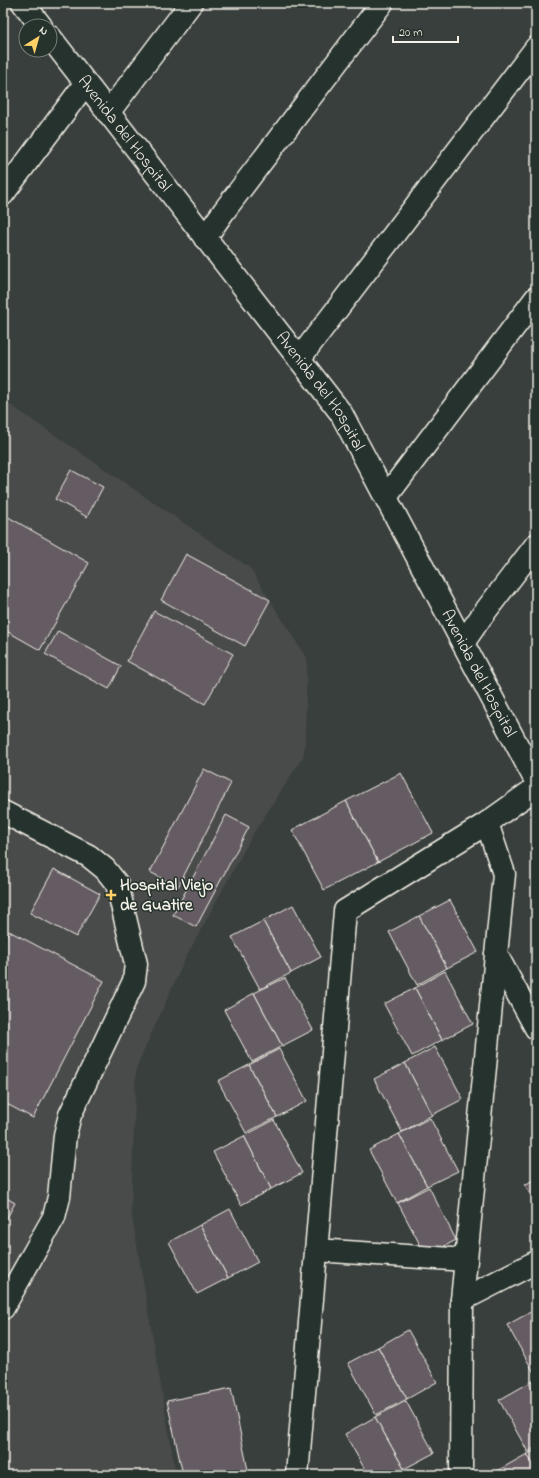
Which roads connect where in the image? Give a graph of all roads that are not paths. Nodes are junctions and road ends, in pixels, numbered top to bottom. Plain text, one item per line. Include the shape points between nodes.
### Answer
1 (23, 3) edge
2 (192, 3) edge
3 (382, 3) edge
4 (35, 18) edge
5 (58, 48) edge
6 (536, 48) edge
7 (85, 84) junction
8 (108, 113) junction
9 (3, 194) edge
10 (205, 238) junction
11 (536, 298) edge
12 (299, 359) junction
13 (386, 498) junction
14 (536, 545) edge
15 (463, 643) junction
16 (536, 781) edge
17 (536, 788) edge
18 (3, 812) edge
19 (487, 824) junction
20 (496, 954) junction
21 (536, 1028) edge
22 (316, 1250) junction
23 (466, 1260) junction
24 (536, 1262) edge
25 (462, 1300) junction
26 (3, 1308) edge
27 (297, 1475) edge
28 (461, 1475) edge

1 - 4 street
2 - 8 street
3 - 10 street
5 - 7 street, Avenida del Hospital
6 - 12 street
7 - 8 street, Avenida del Hospital
7 - 9 street
8 - 10 street, Avenida del Hospital
10 - 12 street, Avenida del Hospital
11 - 13 street
12 - 13 street, Avenida del Hospital via 341,413
13 - 15 street, Avenida del Hospital
14 - 15 street
15 - 16 street, Avenida del Hospital
17 - 19 street
18 - 26 street via 89,856 105,869 117,884 136,964 134,981 70,1115 54,1217
19 - 20 street via 504,874
19 - 22 street via 345,911
20 - 21 street
20 - 23 street
22 - 23 street
22 - 27 street
23 - 25 street
24 - 25 street
25 - 28 street

